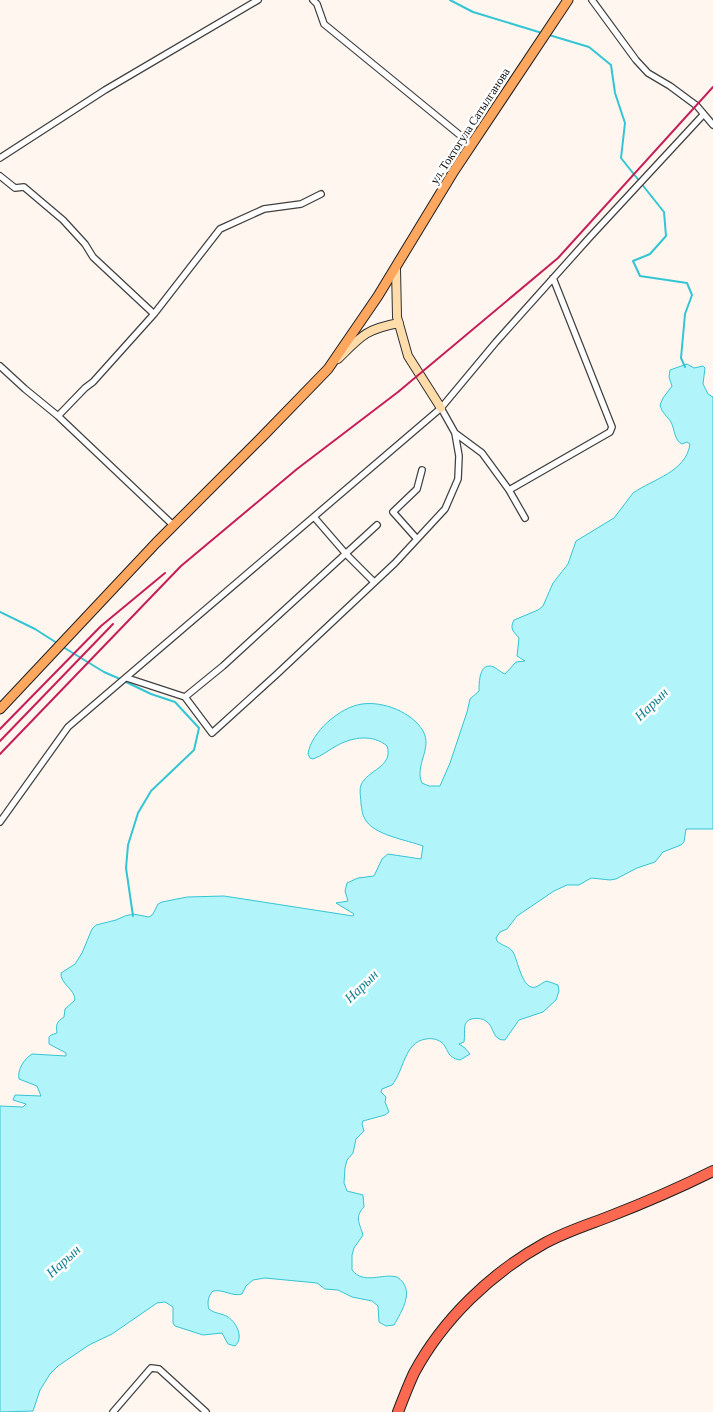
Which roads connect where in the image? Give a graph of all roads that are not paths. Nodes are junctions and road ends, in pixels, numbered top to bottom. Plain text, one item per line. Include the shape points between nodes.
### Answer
1 (258, 0) edge
2 (313, 0) edge
3 (568, 0) edge
4 (592, 0) edge
5 (703, 115) junction
6 (713, 125) edge
7 (472, 144) junction
8 (0, 158) edge
9 (0, 176) edge
10 (321, 194) dead end
11 (396, 268) junction
12 (553, 278) junction
13 (154, 314) junction
14 (399, 323) junction
15 (0, 366) edge
16 (328, 369) junction
17 (441, 408) junction
18 (58, 416) junction
19 (455, 433) junction
20 (422, 470) dead end
21 (509, 490) junction
22 (314, 517) junction
23 (525, 518) dead end
24 (377, 525) dead end
25 (174, 526) junction
26 (417, 539) junction
27 (346, 554) junction
28 (374, 582) junction
29 (127, 678) junction
30 (185, 697) junction
31 (0, 710) edge
32 (0, 822) edge
33 (713, 1171) edge
34 (114, 1412) edge
35 (206, 1412) edge
36 (398, 1412) edge

1 - 8 street via 105,90
2 - 7 street via 324,24
3 - 7 main road, ул. Токтогула Сатылганова
4 - 5 street via 648,73 670,86
5 - 6 street
5 - 12 street
7 - 11 main road, ул. Токтогула Сатылганова
9 - 13 street via 16,188 24,187 63,220 93,257
10 - 13 street via 301,204 264,209 220,229
11 - 14 street
11 - 16 main road, ул. Токтогула Сатылганова
12 - 17 street
12 - 21 street via 612,427 610,432
13 - 18 street
14 - 16 street via 378,327 362,335
14 - 17 street via 408,356
15 - 18 street
16 - 25 main road, ул. Токтогула Сатылганова
17 - 19 street
17 - 22 street
18 - 25 street
19 - 21 street via 482,453
19 - 26 street via 458,479 445,509
20 - 26 street via 417,489 394,512
21 - 23 street
22 - 27 street
22 - 29 street
24 - 27 street
25 - 31 main road, ул. Токтогула Сатылганова
26 - 28 street
27 - 28 street
27 - 30 street
28 - 30 street via 212,733
29 - 30 street
29 - 32 street via 68,727
33 - 36 highway via 682,1187 546,1242 491,1280 438,1337 414,1375
34 - 35 street via 151,1368 159,1369

